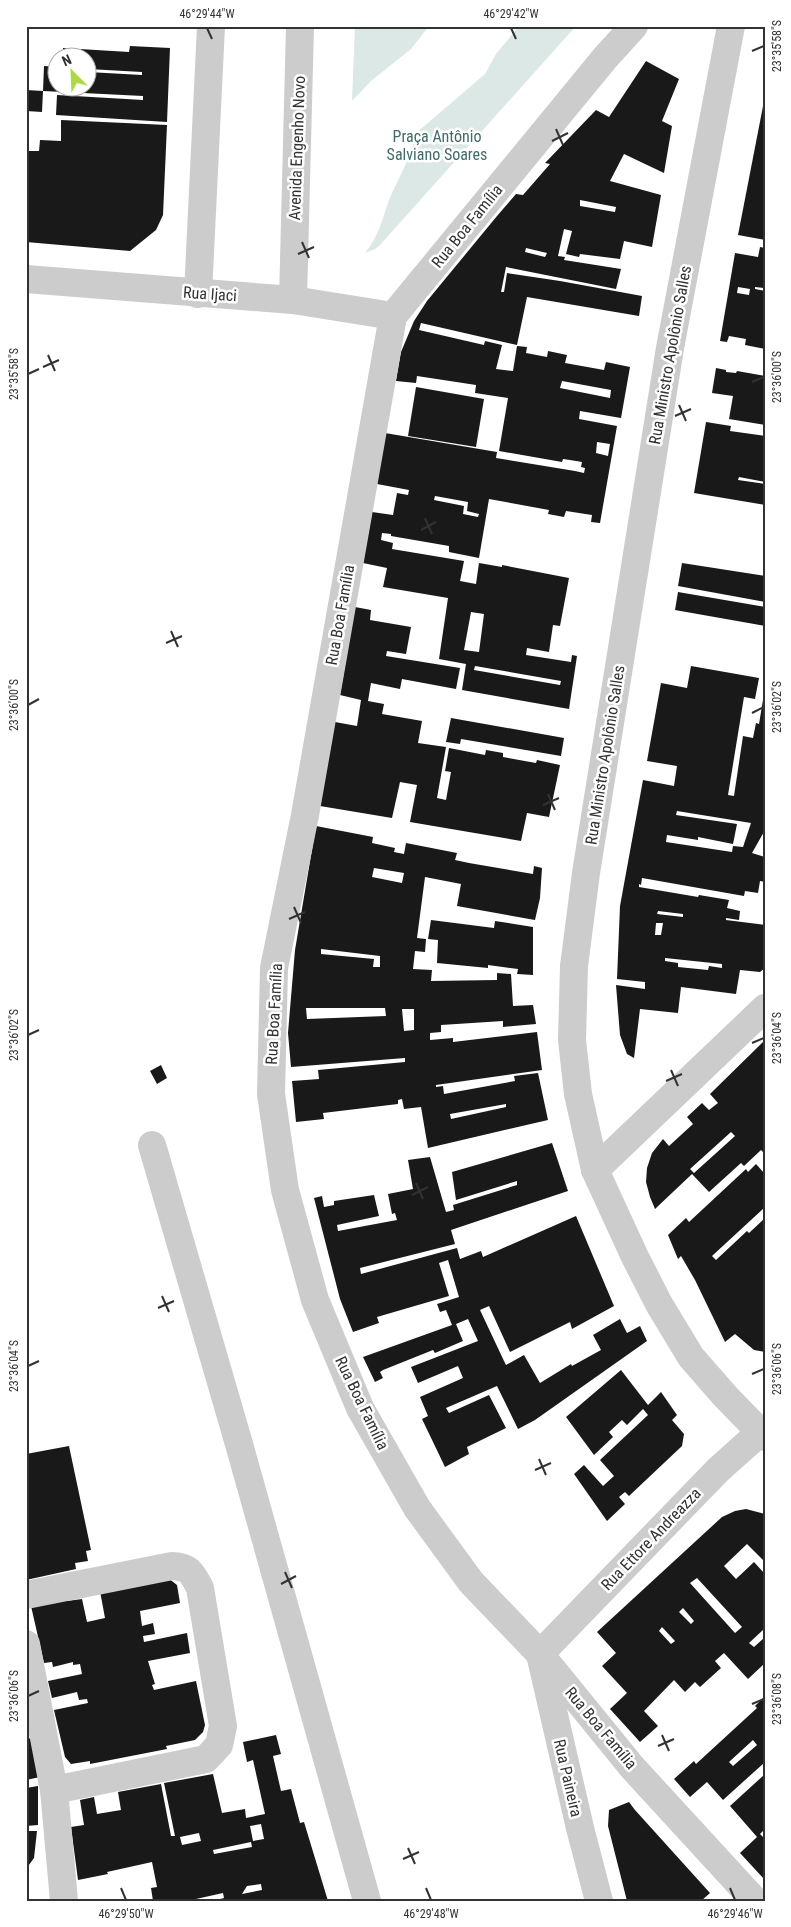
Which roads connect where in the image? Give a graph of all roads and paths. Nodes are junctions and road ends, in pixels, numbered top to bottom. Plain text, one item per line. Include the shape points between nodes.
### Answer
1 (211, 26) edge
2 (300, 26) edge
3 (634, 26) edge
4 (653, 26) edge
5 (731, 26) edge
6 (605, 58) junction
7 (26, 279) edge
8 (198, 294) junction
9 (293, 300) junction
10 (393, 316) junction
11 (765, 1008) edge
12 (152, 1145) dead end
13 (595, 1170) junction
14 (763, 1433) edge
15 (26, 1595) edge
16 (26, 1644) edge
17 (540, 1654) junction
18 (54, 1790) junction
19 (64, 1901) edge
20 (367, 1901) edge
21 (599, 1901) edge
22 (756, 1901) edge

1 - 8 street
2 - 9 street, Avenida Engenho Novo
3 - 6 street, Rua Boa Família
4 - 6 street, Rua Boa Família
5 - 13 street, Rua Ministro Apolônio Salles via 670,348 574,966 572,1040 578,1094
6 - 10 street, Rua Boa Família
7 - 8 street, Rua Ijaci
8 - 9 street, Rua Ijaci
9 - 10 street, Rua Ijaci
10 - 17 street, Rua Boa Família via 305,815 274,968 271,1094 285,1190 315,1300 360,1408 418,1508 471,1582
11 - 13 street
12 - 20 street
13 - 14 street, Rua Ministro Apolônio Salles via 635,1257 690,1357
14 - 17 street, Rua Ettore Andreazza via 718,1470
15 - 18 street via 172,1566 184,1567 193,1574 200,1588 223,1726 218,1745 206,1758
16 - 18 street
17 - 21 street, Rua Paineira
17 - 22 street, Rua Boa Família via 632,1767
18 - 19 street

